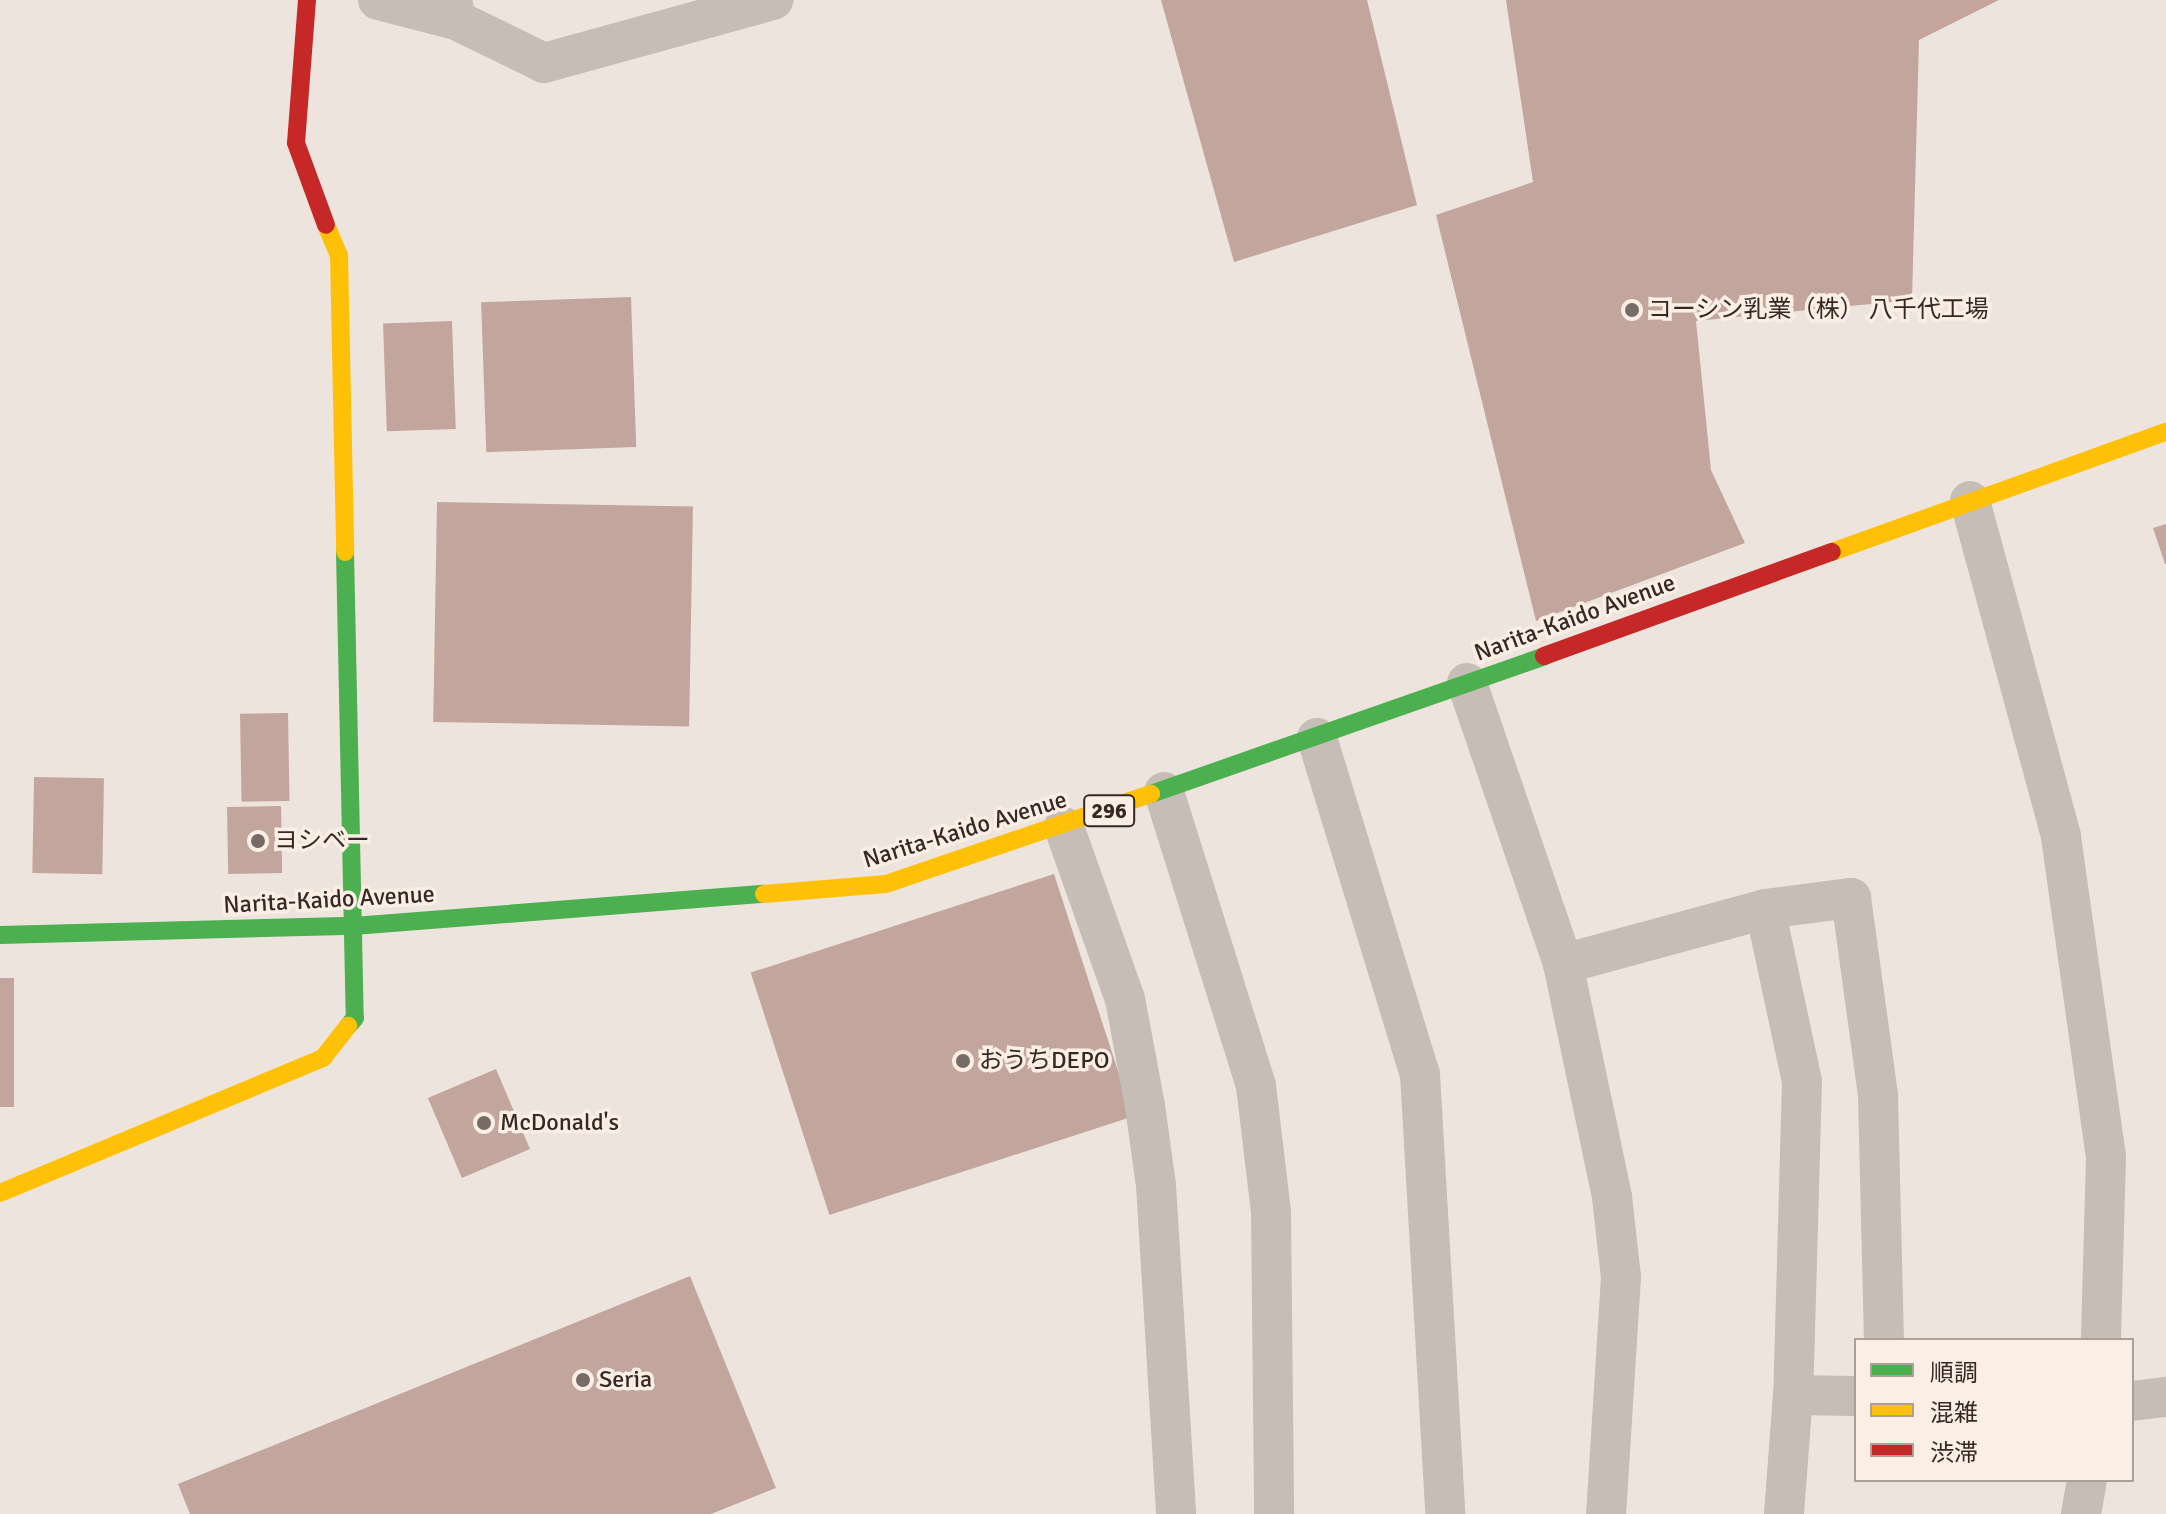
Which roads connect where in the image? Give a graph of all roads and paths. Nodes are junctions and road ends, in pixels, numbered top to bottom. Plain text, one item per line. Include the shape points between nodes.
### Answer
1 (307, 0) edge
2 (378, 0) edge
3 (773, 0) edge
4 (454, 10) edge
5 (2166, 432) edge
6 (1970, 501) junction
7 (1467, 683) junction
8 (1317, 738) junction
9 (1164, 792) junction
10 (1064, 827) junction
11 (1765, 909) junction
12 (354, 926) junction
13 (0, 935) edge
14 (1563, 964) junction
15 (0, 1193) edge
16 (1884, 1338) edge
17 (2101, 1338) edge
18 (1793, 1395) junction
19 (1854, 1396) edge
20 (2166, 1397) edge
21 (2134, 1401) edge
22 (2087, 1482) edge
23 (1176, 1514) edge
24 (1274, 1514) edge
25 (1445, 1514) edge
26 (1606, 1514) edge
27 (1784, 1514) edge
28 (2081, 1514) edge

1 - 12 main road via 296,143 306,182 339,255
2 - 4 street
3 - 4 street via 544,63
5 - 6 main road, Narita-Kaido Avenue / 296
6 - 7 main road, Narita-Kaido Avenue / 296
6 - 17 street via 2061,837 2106,1157
7 - 8 main road, Narita-Kaido Avenue / 296
7 - 14 street
8 - 9 main road, Narita-Kaido Avenue / 296
8 - 25 street via 1420,1074
9 - 10 main road, Narita-Kaido Avenue / 296
9 - 24 street via 1256,1086 1271,1212
10 - 12 main road, Narita-Kaido Avenue / 296 via 886,884
10 - 23 street via 1125,999 1145,1106 1157,1201
11 - 14 street
11 - 16 street via 1851,898 1878,1096
11 - 18 street via 1802,1081
12 - 13 main road, Narita-Kaido Avenue / 296
12 - 15 main road via 355,1018 323,1058
14 - 26 street via 1609,1183 1621,1277
18 - 19 street
18 - 27 street
20 - 21 street
22 - 28 street

